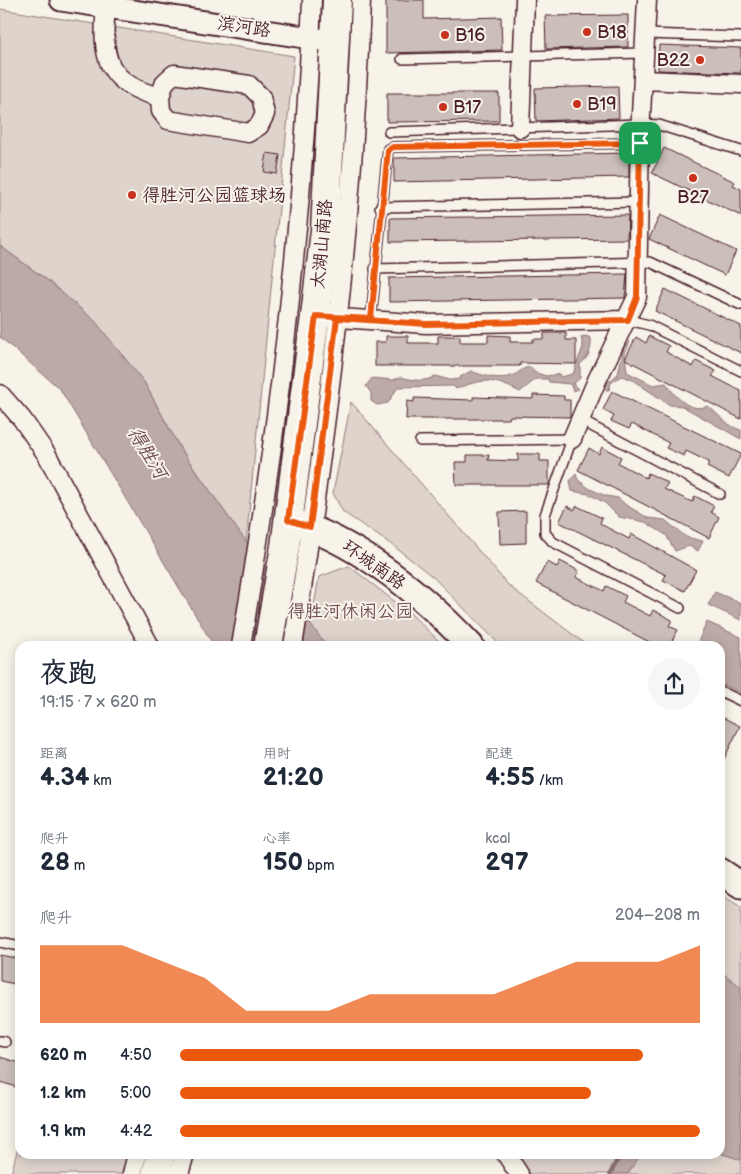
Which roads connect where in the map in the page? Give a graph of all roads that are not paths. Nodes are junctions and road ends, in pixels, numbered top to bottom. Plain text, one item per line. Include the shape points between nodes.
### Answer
1 (61, 0) edge
2 (312, 0) edge
3 (338, 0) edge
4 (361, 0) edge
5 (525, 0) edge
6 (647, 0) edge
7 (106, 7) junction
8 (646, 34) junction
9 (741, 37) edge
10 (310, 38) junction
11 (337, 42) junction
12 (644, 53) junction
13 (523, 56) junction
14 (402, 60) dead end
15 (643, 80) junction
16 (741, 84) edge
17 (160, 97) junction
18 (641, 124) junction
19 (520, 128) junction
20 (389, 132) dead end
21 (640, 143) junction
22 (741, 151) edge
23 (639, 202) junction
24 (380, 206) junction
25 (638, 262) junction
26 (375, 269) junction
27 (741, 305) edge
28 (326, 317) junction
29 (371, 319) junction
30 (628, 320) junction
31 (741, 371) edge
32 (0, 394) edge
33 (580, 420) junction
34 (572, 439) junction
35 (420, 441) dead end
36 (720, 494) dead end
37 (294, 531) junction
38 (680, 608) dead end
39 (147, 641) edge
40 (242, 641) edge
41 (269, 641) edge
42 (294, 641) edge
43 (466, 641) edge
44 (725, 694) edge
45 (741, 701) edge
46 (725, 874) edge
47 (741, 885) edge
48 (0, 942) edge
49 (15, 945) edge
50 (136, 1159) edge
51 (160, 1159) edge
52 (184, 1159) edge
53 (509, 1159) edge
54 (132, 1174) edge
55 (156, 1174) edge
56 (179, 1174) edge
57 (519, 1174) edge

1 - 7 street, 滨河路
2 - 10 street
3 - 11 main road, 太湖山南路
4 - 28 street via 351,175
5 - 13 street
6 - 8 street
7 - 10 street, 滨河路
7 - 17 street via 103,39 107,60 124,83
8 - 9 lane
8 - 12 street
10 - 11 street, 滨河路
10 - 40 street via 291,300 261,529
11 - 28 main road, 太湖山南路 via 324,230
12 - 13 lane
12 - 15 street
13 - 14 lane
13 - 19 street
15 - 16 street
15 - 18 street
17 - 17 street via 161,111 168,120 248,133 259,126 265,114 261,97 249,85 174,74 164,82
18 - 19 lane
18 - 21 street
18 - 22 lane via 659,125
19 - 20 lane
21 - 23 street
21 - 24 lane via 393,147 386,154
23 - 24 lane
23 - 25 street
24 - 26 lane
25 - 26 lane
25 - 27 lane via 658,264
25 - 30 street via 637,297
26 - 29 lane
28 - 29 street
28 - 37 main road, 太湖山南路
29 - 30 street via 426,324
30 - 31 lane via 649,326
30 - 33 street
32 - 39 street via 22,418 47,455
33 - 34 street
33 - 36 lane
34 - 35 lane
34 - 38 lane via 545,515 545,533 553,542
37 - 41 main road, 太湖山南路
37 - 42 street via 302,587
37 - 43 main road, 环城南路 via 335,538 415,594
44 - 45 lane
46 - 47 main road
48 - 49 lane
50 - 54 street
51 - 55 main road
52 - 56 street
53 - 57 street

